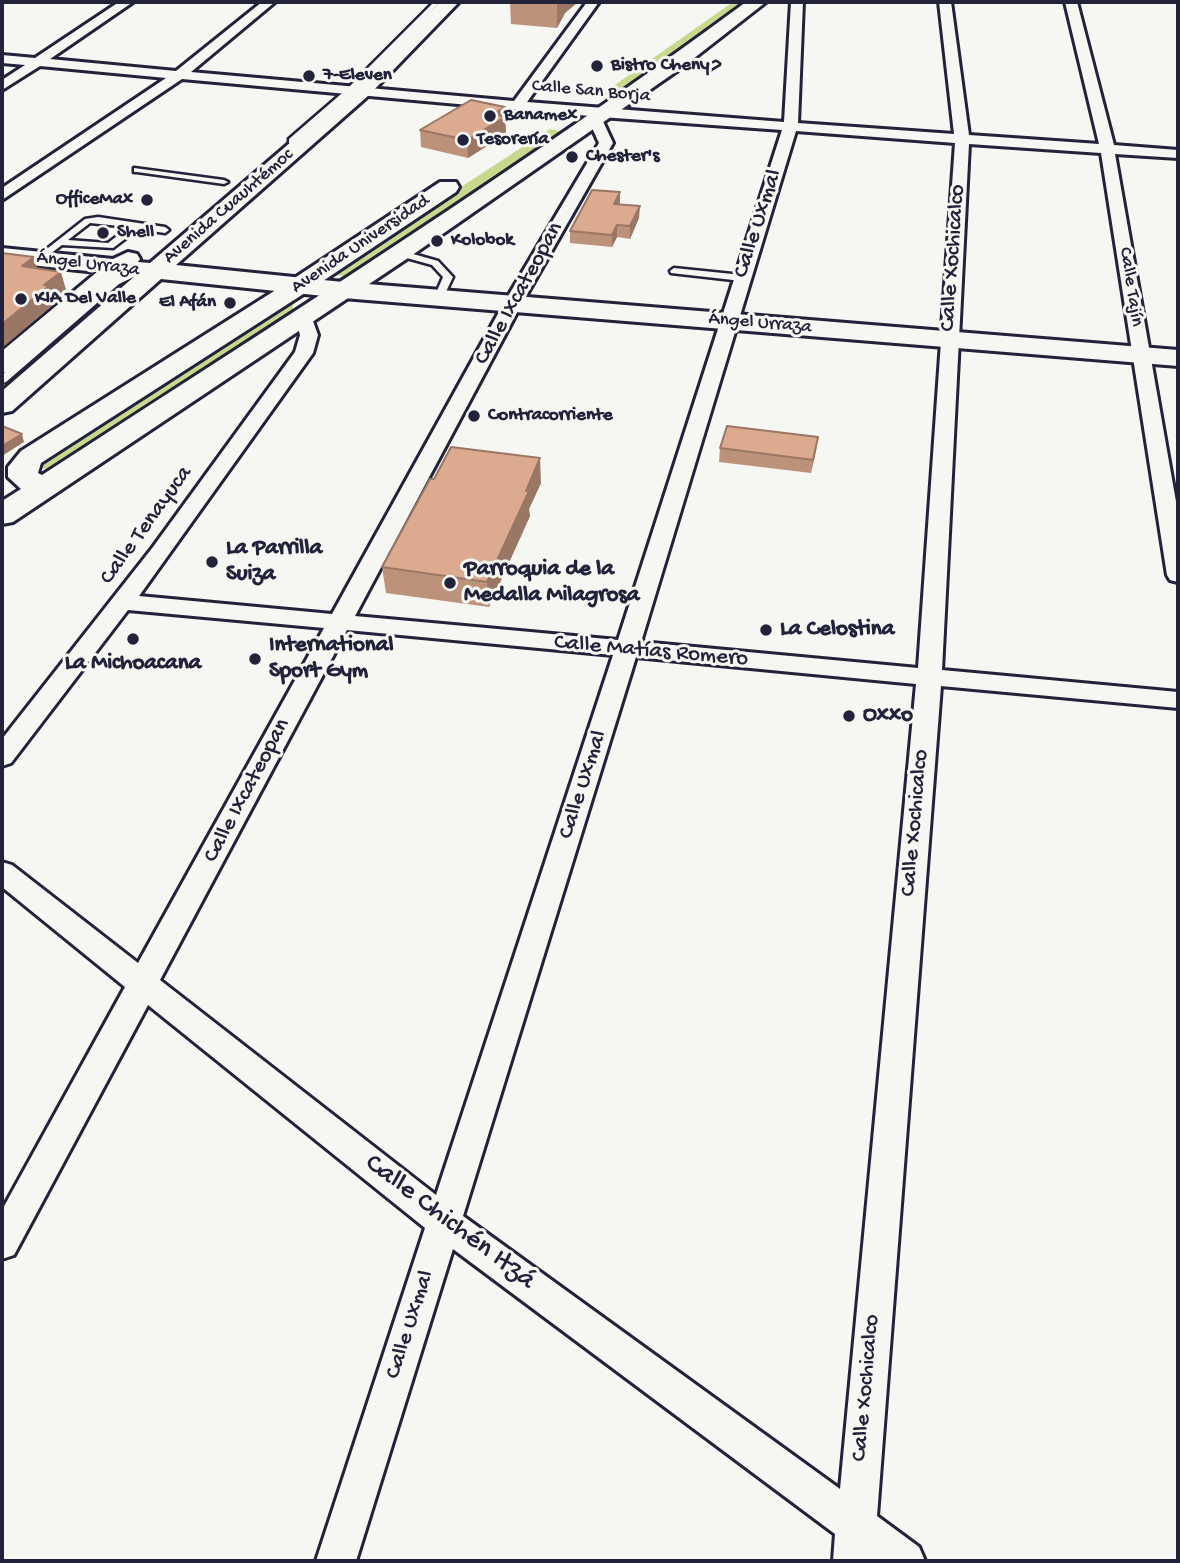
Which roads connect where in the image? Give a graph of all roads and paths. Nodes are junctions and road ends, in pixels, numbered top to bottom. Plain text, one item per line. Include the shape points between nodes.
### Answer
1 (108, 2) edge
2 (127, 2) edge
3 (269, 2) edge
4 (422, 2) edge
5 (438, 2) edge
6 (450, 2) edge
7 (593, 2) edge
8 (757, 2) edge
9 (797, 2) edge
10 (945, 2) edge
11 (1071, 2) edge
12 (2, 60) edge
13 (19, 61) junction
14 (677, 62) junction
15 (37, 63) junction
16 (716, 64) dead end
17 (2, 73) edge
18 (179, 75) junction
19 (2, 86) edge
20 (349, 90) junction
21 (587, 94) dead end
22 (518, 105) junction
23 (564, 110) junction
24 (598, 116) junction
25 (791, 125) junction
26 (530, 132) dead end
27 (962, 139) junction
28 (1107, 148) junction
29 (1178, 154) edge
30 (137, 170) dead end
31 (462, 178) dead end
32 (224, 182) junction
33 (2, 195) edge
34 (204, 198) dead end
35 (185, 214) dead end
36 (136, 226) junction
37 (165, 230) junction
38 (60, 242) junction
39 (399, 253) junction
40 (2, 255) edge
41 (37, 259) junction
42 (117, 269) junction
43 (674, 271) dead end
44 (148, 272) junction
45 (742, 278) junction
46 (299, 286) junction
47 (343, 290) junction
48 (439, 298) junction
49 (513, 303) junction
50 (304, 317) junction
51 (729, 321) junction
52 (948, 340) junction
53 (1141, 355) junction
54 (1178, 358) edge
55 (2, 365) edge
56 (2, 380) edge
57 (2, 398) edge
58 (2, 405) edge
59 (41, 488) junction
60 (2, 515) edge
61 (1178, 575) edge
62 (124, 602) junction
63 (339, 622) junction
64 (627, 649) junction
65 (929, 678) junction
66 (1178, 700) edge
67 (2, 757) edge
68 (2, 872) edge
69 (143, 984) junction
70 (444, 1222) junction
71 (2, 1243) edge
72 (855, 1523) junction
73 (337, 1561) edge
74 (853, 1561) edge
75 (905, 1561) edge

1 - 13 street
2 - 15 street
3 - 18 street
4 - 20 main road, Avenida Cuauhtémoc
5 - 20 lane
6 - 20 main road, Avenida Cuauhtémoc
7 - 22 street
8 - 14 main road, Avenida Universidad
9 - 25 street, Calle Uxmal
10 - 27 street, Calle Xochicalco
11 - 28 street, Calle Tajín
12 - 13 street, Calle San Borja
13 - 15 street, Calle San Borja
13 - 17 street
14 - 16 lane via 709,68
14 - 24 main road, Avenida Universidad
15 - 18 street, Calle San Borja
15 - 19 street
18 - 20 street, Calle San Borja
18 - 33 street
20 - 22 street, Calle San Borja
20 - 32 main road, Avenida Cuauhtémoc
20 - 44 main road, Avenida Cuauhtémoc
21 - 23 main road
22 - 23 street, Calle San Borja
23 - 24 street, Calle San Borja
23 - 26 main road
24 - 25 street, Calle San Borja
24 - 39 main road, Avenida Universidad
24 - 49 street, Calle Ixcateopan via 606,143
25 - 27 street, Calle San Borja
25 - 45 street, Calle Uxmal
27 - 28 street, Calle San Borja
27 - 52 street, Calle Xochicalco
28 - 29 street, Calle San Borja
28 - 53 street, Calle Tajín
30 - 32 lane
31 - 46 main road, Avenida Universidad
32 - 34 main road, Avenida Cuauhtémoc
35 - 37 main road, Avenida Cuauhtémoc
36 - 37 lane
36 - 38 lane via 110,246
36 - 38 lane via 88,221
37 - 42 main road, Avenida Cuauhtémoc
38 - 41 lane
39 - 47 main road, Avenida Universidad
39 - 48 lane via 435,263 448,277
40 - 41 main road, Ángel Urraza
41 - 42 main road, Ángel Urraza
42 - 44 main road, Ángel Urraza
42 - 55 main road, Avenida Cuauhtémoc
43 - 45 lane
44 - 46 main road, Ángel Urraza
44 - 56 lane via 116,282
44 - 57 lane
44 - 58 main road, Avenida Cuauhtémoc
45 - 51 street, Calle Uxmal
46 - 47 main road, Ángel Urraza
46 - 59 main road, Avenida Universidad via 31,457 23,467 23,477
47 - 48 main road, Ángel Urraza
47 - 50 main road, Avenida Universidad
48 - 49 main road, Ángel Urraza
49 - 51 main road, Ángel Urraza
49 - 63 street, Calle Ixcateopan
50 - 59 main road, Avenida Universidad
50 - 62 street, Calle Tenayuca via 310,329 304,353
51 - 52 main road, Ángel Urraza
51 - 64 street, Calle Uxmal
52 - 53 main road, Ángel Urraza
52 - 65 street, Calle Xochicalco
53 - 54 main road, Ángel Urraza
53 - 61 street, Calle Tajín
59 - 60 main road, Avenida Universidad
62 - 63 street, Calle Matías Romero
62 - 67 street, Calle Tenayuca
63 - 64 street, Calle Matías Romero
63 - 69 street, Calle Ixcateopan
64 - 65 street, Calle Matías Romero
64 - 70 street, Calle Uxmal
65 - 66 street, Calle Matías Romero
65 - 72 street, Calle Xochicalco
68 - 69 street, Calle Chichén Itzá
69 - 70 street, Calle Chichén Itzá
69 - 71 street, Calle Ixcateopan
70 - 72 street, Calle Chichén Itzá
70 - 73 street, Calle Uxmal
72 - 74 street, Calle Xochicalco
72 - 75 street, Calle Chichén Itzá

